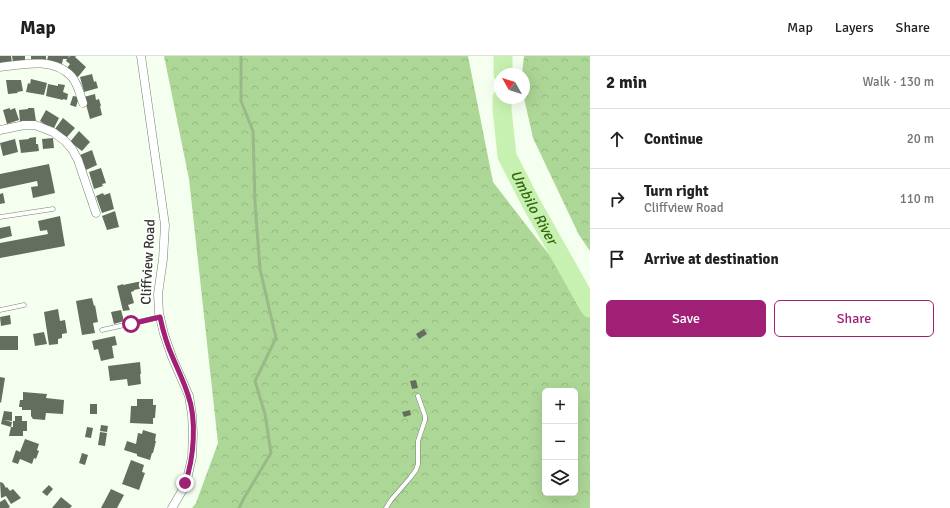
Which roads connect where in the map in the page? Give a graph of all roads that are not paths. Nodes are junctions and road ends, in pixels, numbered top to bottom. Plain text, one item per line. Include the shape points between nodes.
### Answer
1 (141, 56) edge
2 (0, 67) edge
3 (83, 103) dead end
4 (0, 130) edge
5 (53, 209) dead end
6 (96, 213) dead end
7 (0, 217) edge
8 (24, 305) dead end
9 (0, 310) edge
10 (160, 317) junction
11 (102, 330) dead end
12 (418, 396) dead end
13 (172, 508) edge
14 (386, 508) edge

1 - 10 street, Cliffview Road via 165,225 158,294
2 - 3 street via 40,63 51,65 72,77
4 - 6 street via 35,125 53,132 65,141 78,160
5 - 7 lane
8 - 9 lane
10 - 11 lane
10 - 13 street, Cliffview Road via 172,357 189,396 194,434 188,475
12 - 14 lane via 425,420 418,441 418,464

